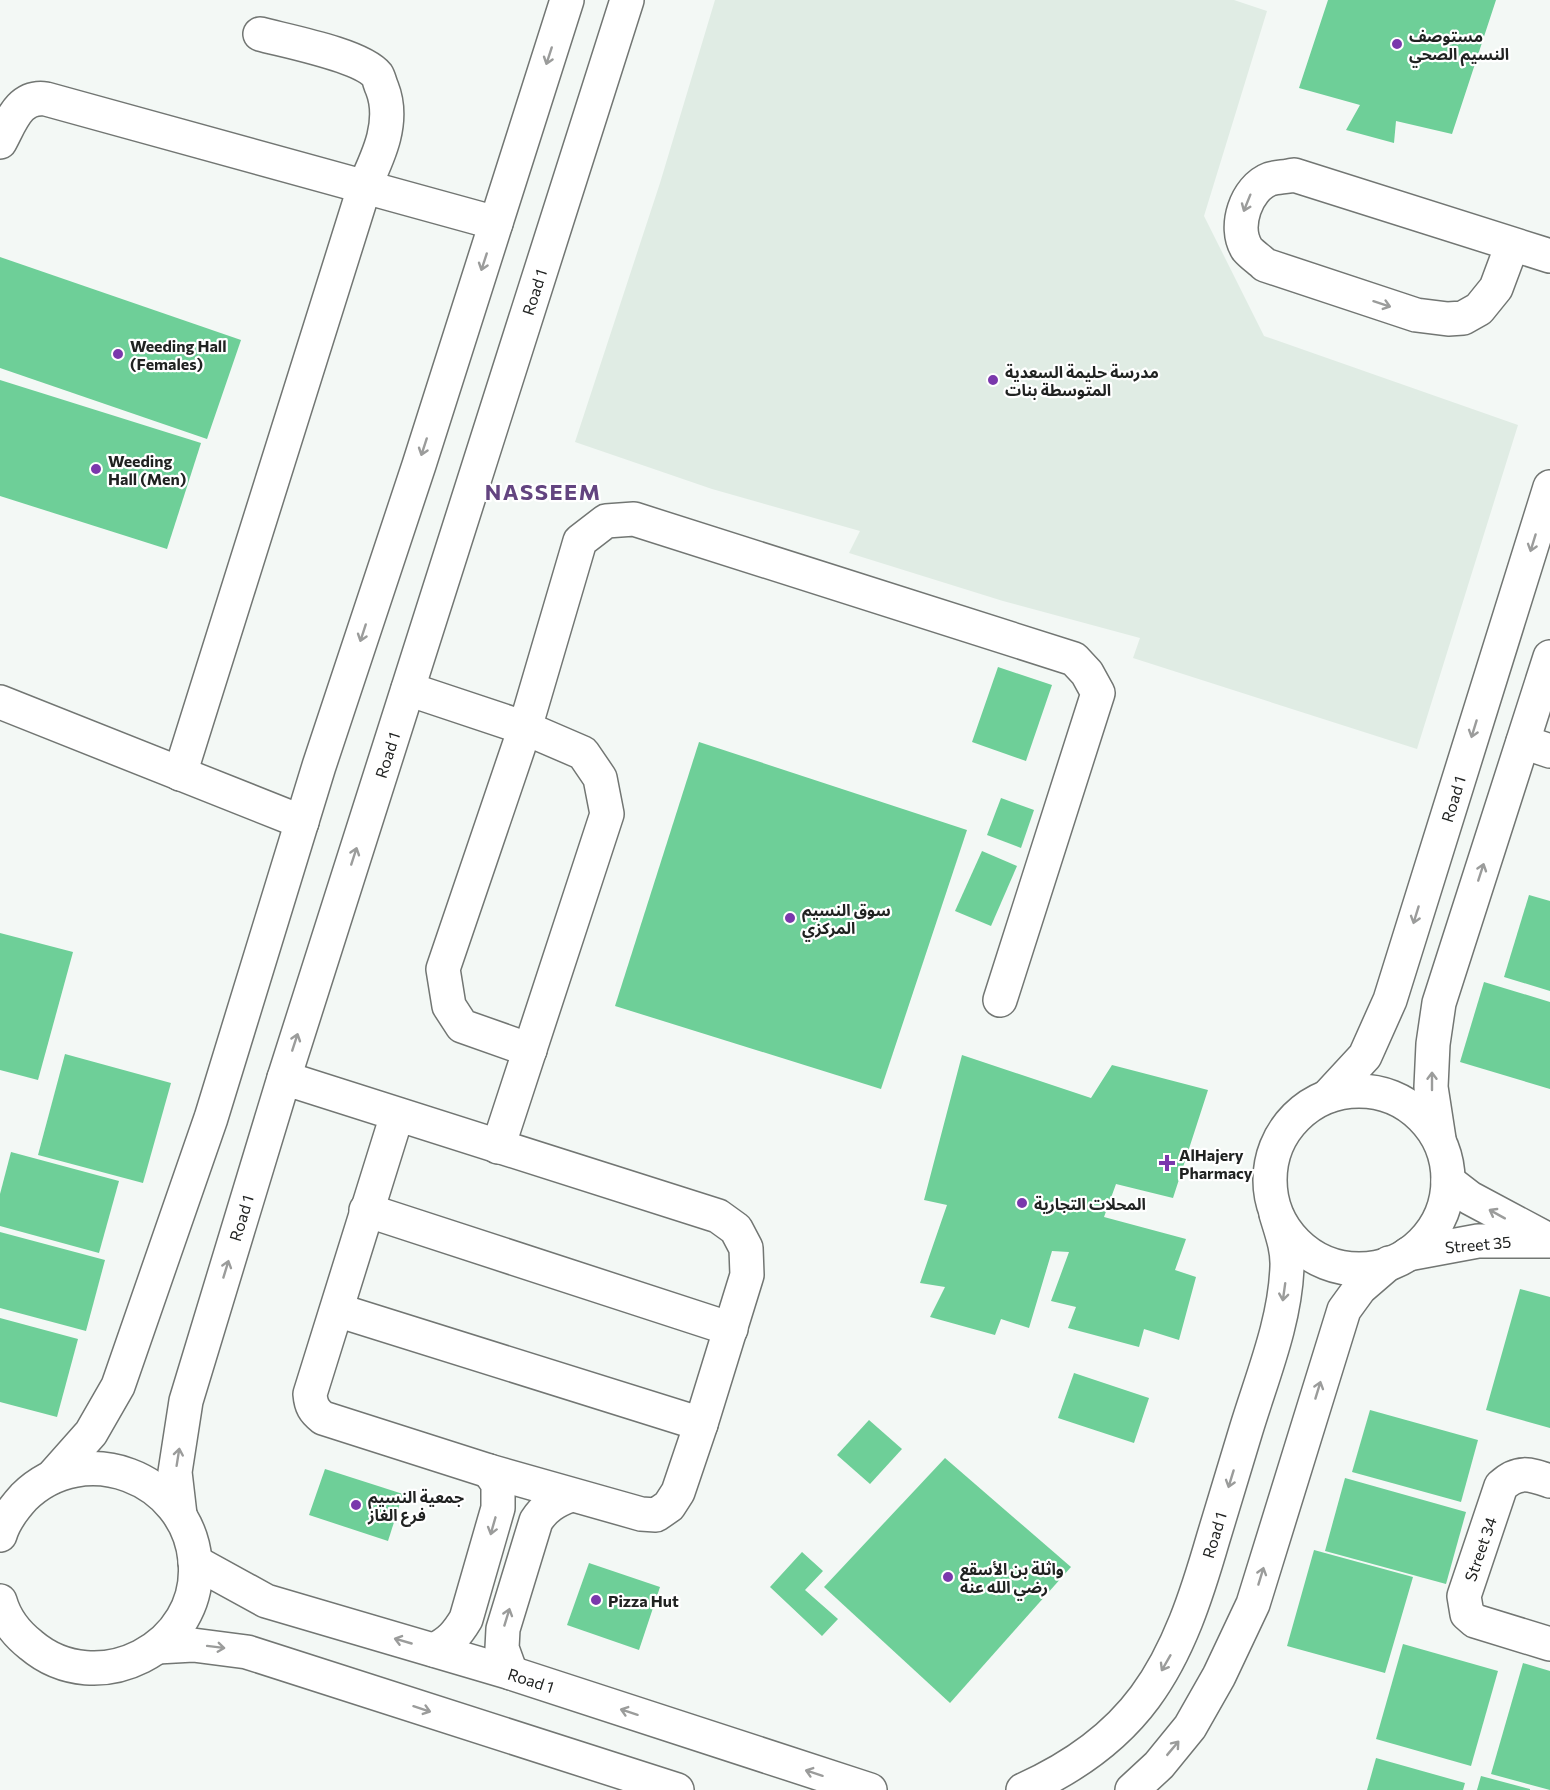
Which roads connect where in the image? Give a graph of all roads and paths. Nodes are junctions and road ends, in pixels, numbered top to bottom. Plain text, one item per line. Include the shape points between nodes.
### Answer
1 (567, 0) edge
2 (627, 0) edge
3 (260, 34) dead end
4 (0, 142) edge
5 (365, 185) junction
6 (496, 223) junction
7 (1512, 245) junction
8 (1550, 256) edge
9 (1550, 487) edge
10 (1550, 657) edge
11 (408, 689) junction
12 (0, 702) edge
13 (525, 728) junction
14 (1536, 747) edge
15 (180, 774) junction
16 (302, 822) junction
17 (1000, 1000) dead end
18 (530, 1050) junction
19 (284, 1078) junction
20 (1328, 1096) junction
21 (397, 1115) junction
22 (1438, 1139) junction
23 (498, 1147) junction
24 (1448, 1181) junction
25 (366, 1210) junction
26 (1276, 1214) junction
27 (1549, 1241) edge
28 (1399, 1259) junction
29 (337, 1310) junction
30 (731, 1329) junction
31 (701, 1424) junction
32 (489, 1471) junction
33 (52, 1477) junction
34 (1550, 1481) edge
35 (571, 1495) junction
36 (180, 1515) junction
37 (5, 1517) edge
38 (195, 1562) junction
39 (0, 1601) edge
40 (1550, 1644) edge
41 (157, 1647) junction
42 (434, 1650) junction
43 (512, 1673) junction
44 (677, 1790) edge
45 (870, 1790) edge
46 (1023, 1790) edge
47 (1132, 1790) edge

1 -> 6 street
2 - 11 street, Road 1
3 - 5 street via 354,60 377,75 386,98 386,130
4 - 5 street via 22,104 37,97
5 - 6 street
5 - 15 street
6 -> 16 street
7 -> 7 street via 1294,175 1269,180 1252,191 1241,227 1247,248 1265,265 1416,315 1455,319 1479,309 1496,288
7 - 8 street
9 -> 20 street, Road 1 via 1390,1000 1365,1056
10 - 14 street
11 - 13 street
19 -> 11 street, Road 1
12 - 15 street
13 - 17 street via 580,541 606,521 634,519 1074,659 1098,693
13 - 18 street via 583,753 600,778 607,814
13 - 18 street via 443,969 449,1006 462,1026
22 -> 14 street via 1431,1087 1439,1004
15 - 16 street
16 - 33 street via 211,1118 118,1386 91,1433
18 - 23 street
19 - 21 street
36 -> 19 street, Road 1 via 175,1472 186,1401
20 - 22 street via 1354,1090 1379,1093 1403,1102 1424,1118
20 - 26 street via 1303,1110 1284,1131 1272,1157 1269,1186
21 - 23 street
21 - 25 street
22 - 24 street
23 - 30 street via 718,1216 736,1229 747,1248 747,1275
27 -> 24 street, Street 35 via 1470,1198
24 - 28 street via 1443,1209 1430,1234
25 - 29 street
25 - 30 street
26 - 28 street via 1291,1238 1313,1257 1340,1267 1368,1268
26 -> 46 street, Road 1 via 1287,1266 1280,1316 1197,1592 1169,1657 1145,1697 1122,1724 1091,1752
27 - 28 street, Street 35 via 1478,1240
47 -> 28 street via 1190,1727 1219,1676 1253,1604 1344,1310 1360,1288
29 - 31 street
29 - 32 street via 310,1394 315,1413
30 - 31 street
31 - 35 street via 678,1492 669,1506 656,1515
32 - 35 street
32 -> 42 street via 498,1484 498,1508 466,1618 449,1642
33 - 36 street via 80,1469 109,1469 137,1478 162,1493
33 - 37 street via 32,1490
34 - 40 street, Street 34 via 1524,1474 1515,1475 1501,1486 1464,1596 1467,1614 1475,1621
43 -> 35 street via 502,1648 503,1629 536,1521 544,1509
36 - 38 street via 191,1537
38 - 41 street via 193,1594 180,1623
42 -> 38 street, Road 1 via 266,1601
39 - 41 street via 19,1635 42,1655 70,1666 101,1669 131,1663
41 -> 44 street via 193,1645 247,1652
42 - 43 street, Road 1
45 -> 43 street, Road 1

